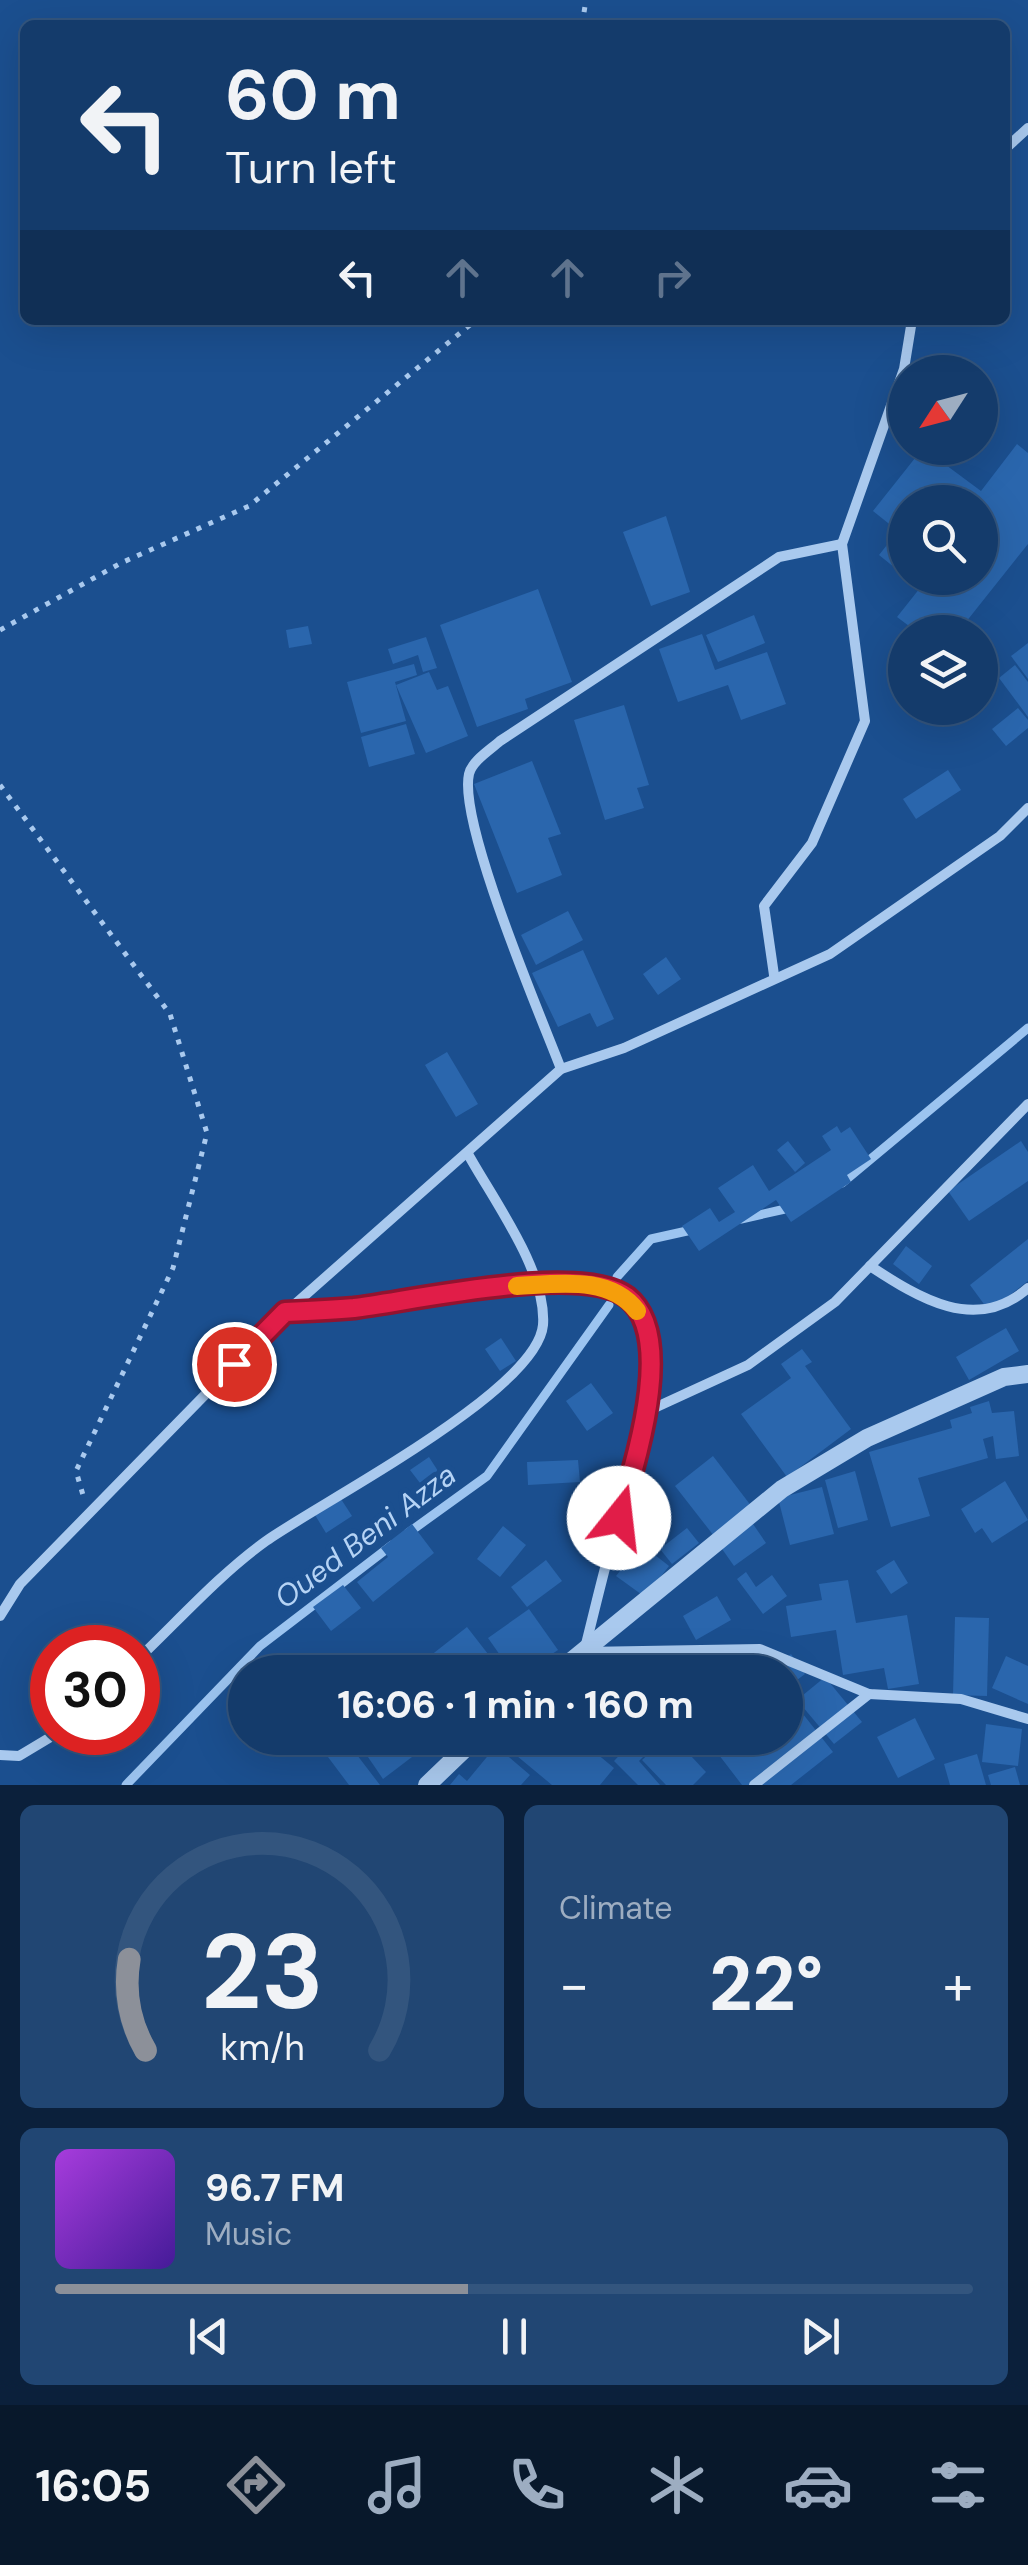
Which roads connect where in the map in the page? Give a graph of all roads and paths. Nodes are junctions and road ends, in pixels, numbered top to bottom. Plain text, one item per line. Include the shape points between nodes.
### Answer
1 (470, 325) edge
2 (911, 325) edge
3 (842, 544) junction
4 (0, 630) edge
5 (0, 785) edge
6 (1028, 808) edge
7 (774, 975) junction
8 (562, 1069) junction
9 (1028, 1104) edge
10 (468, 1154) junction
11 (870, 1266) junction
12 (540, 1285) junction
13 (1028, 1288) edge
14 (285, 1312) junction
15 (1028, 1374) edge
16 (650, 1410) junction
17 (88, 1512) junction
18 (0, 1616) edge
19 (160, 1639) edge
20 (584, 1652) junction
21 (580, 1655) edge
22 (870, 1694) junction
23 (1028, 1719) edge
24 (30, 1749) edge
25 (458, 1755) edge
26 (0, 1756) edge
27 (427, 1785) edge
28 (754, 1785) edge

1 - 4 path via 248,506 121,563
2 - 3 street via 904,369
3 - 7 street via 865,721 812,843 764,906
3 - 8 street via 780,558 500,741 470,768 466,794 510,940
5 - 17 path via 170,1014 207,1133 173,1268 76,1470
6 - 7 street via 1000,836 830,954
7 - 8 street via 624,1048
8 - 10 street
9 - 11 street
10 - 12 street
10 - 14 street
11 - 13 street via 939,1307 978,1312 1012,1303
11 - 16 street via 835,1302 748,1365
12 - 14 street
12 - 16 street via 583,1283 626,1296 640,1316 651,1364
12 - 19 street via 543,1328 526,1364 469,1414 262,1544
14 - 17 street
15 - 20 street via 1004,1377 867,1438 782,1489
16 - 20 street
17 - 18 street via 20,1584
20 - 21 street
20 - 22 street via 760,1649
22 - 23 street via 961,1698
22 - 28 street
24 - 26 street
25 - 27 street

